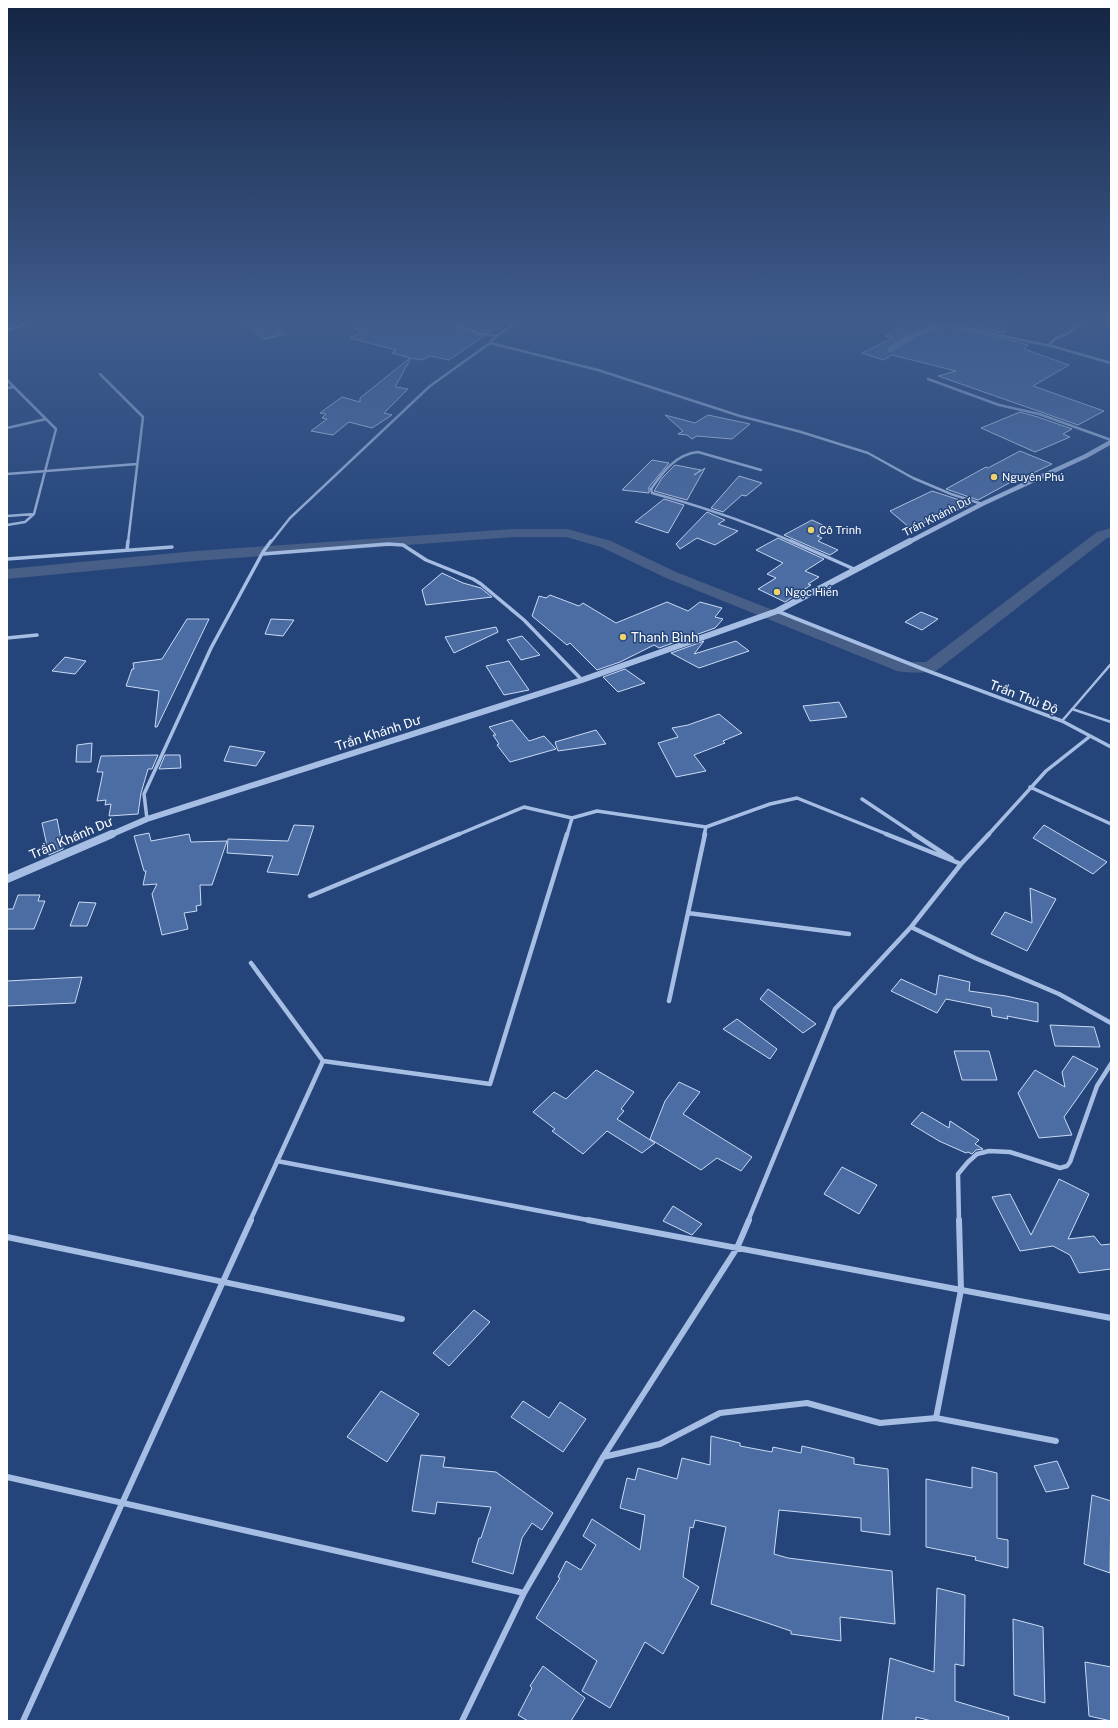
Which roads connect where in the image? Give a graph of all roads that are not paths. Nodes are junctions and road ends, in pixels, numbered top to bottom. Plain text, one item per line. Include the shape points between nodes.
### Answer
1 (28, 401) edge
2 (127, 401) edge
3 (414, 401) edge
4 (693, 401) edge
5 (987, 401) edge
6 (46, 419) junction
7 (7, 428) edge
8 (1111, 441) edge
9 (137, 464) junction
10 (761, 470) dead end
11 (45, 471) junction
12 (7, 474) edge
13 (982, 504) junction
14 (34, 514) junction
15 (7, 516) edge
16 (7, 525) edge
17 (172, 547) dead end
18 (127, 550) junction
19 (263, 553) junction
20 (7, 559) edge
21 (854, 569) junction
22 (775, 611) junction
23 (37, 635) dead end
24 (7, 638) edge
25 (1111, 664) edge
26 (582, 680) junction
27 (1072, 709) junction
28 (1062, 721) junction
29 (1111, 722) edge
30 (1089, 737) junction
31 (1111, 747) edge
32 (1030, 787) junction
33 (862, 799) dead end
34 (572, 818) junction
35 (147, 819) junction
36 (1111, 824) edge
37 (706, 827) junction
38 (961, 864) junction
39 (7, 879) edge
40 (310, 896) dead end
41 (688, 913) junction
42 (911, 927) junction
43 (849, 934) dead end
44 (251, 963) dead end
45 (669, 1001) dead end
46 (1111, 1023) edge
47 (323, 1061) junction
48 (1111, 1064) edge
49 (278, 1161) junction
50 (7, 1237) edge
51 (737, 1248) junction
52 (222, 1282) junction
53 (961, 1290) junction
54 (1111, 1318) edge
55 (402, 1319) dead end
56 (936, 1418) junction
57 (1056, 1441) dead end
58 (603, 1456) junction
59 (7, 1477) edge
60 (120, 1504) junction
61 (524, 1593) junction
62 (23, 1721) edge
63 (462, 1721) edge

1 - 6 street
2 - 9 street via 143,417
3 - 19 street via 290,518
4 - 13 street via 868,453 913,478
5 - 8 street via 1039,414
6 - 7 street
6 - 11 street via 56,429
8 - 13 street, Trần Khánh Dư via 1086,456
9 - 11 street
9 - 18 street
10 - 21 street via 692,451 667,469 651,489 652,493 751,524
11 - 12 street
11 - 14 street
13 - 21 street, Trần Khánh Dư
14 - 15 street
14 - 16 street via 25,522
17 - 18 street
18 - 20 street
19 - 26 street via 403,545 426,560 473,579 494,594 524,620
19 - 35 street via 211,648 150,780 144,794
21 - 22 street, Trần Khánh Dư
22 - 26 street, Trần Khánh Dư
22 - 28 street, Trần Thủ Độ
23 - 24 street
25 - 27 lane
26 - 35 street, Trần Khánh Dư
27 - 28 lane
27 - 29 lane
28 - 30 street, Trần Thủ Độ
30 - 31 street, Trần Thủ Độ
30 - 32 street via 1058,760
32 - 36 street
32 - 38 street
33 - 38 street
34 - 37 street via 597,811
34 - 40 street via 524,807
34 - 47 street via 490,1084
35 - 39 street, Trần Khánh Dư
37 - 38 street via 770,804 797,798
37 - 41 street
38 - 42 street
41 - 43 street
41 - 45 street
42 - 46 street via 1059,994
42 - 51 street via 835,1009
44 - 47 street
47 - 49 street
48 - 53 street via 1097,1086 1067,1166 1060,1168 1002,1150 979,1153 965,1164 958,1174
49 - 51 street
49 - 52 street
50 - 52 street
51 - 53 street
51 - 58 street
52 - 55 street
52 - 60 street
53 - 54 street
53 - 56 street
56 - 57 street
56 - 58 street via 880,1423 807,1403 720,1413 660,1444
58 - 61 street
59 - 60 street
60 - 61 street
60 - 62 street
61 - 63 street

